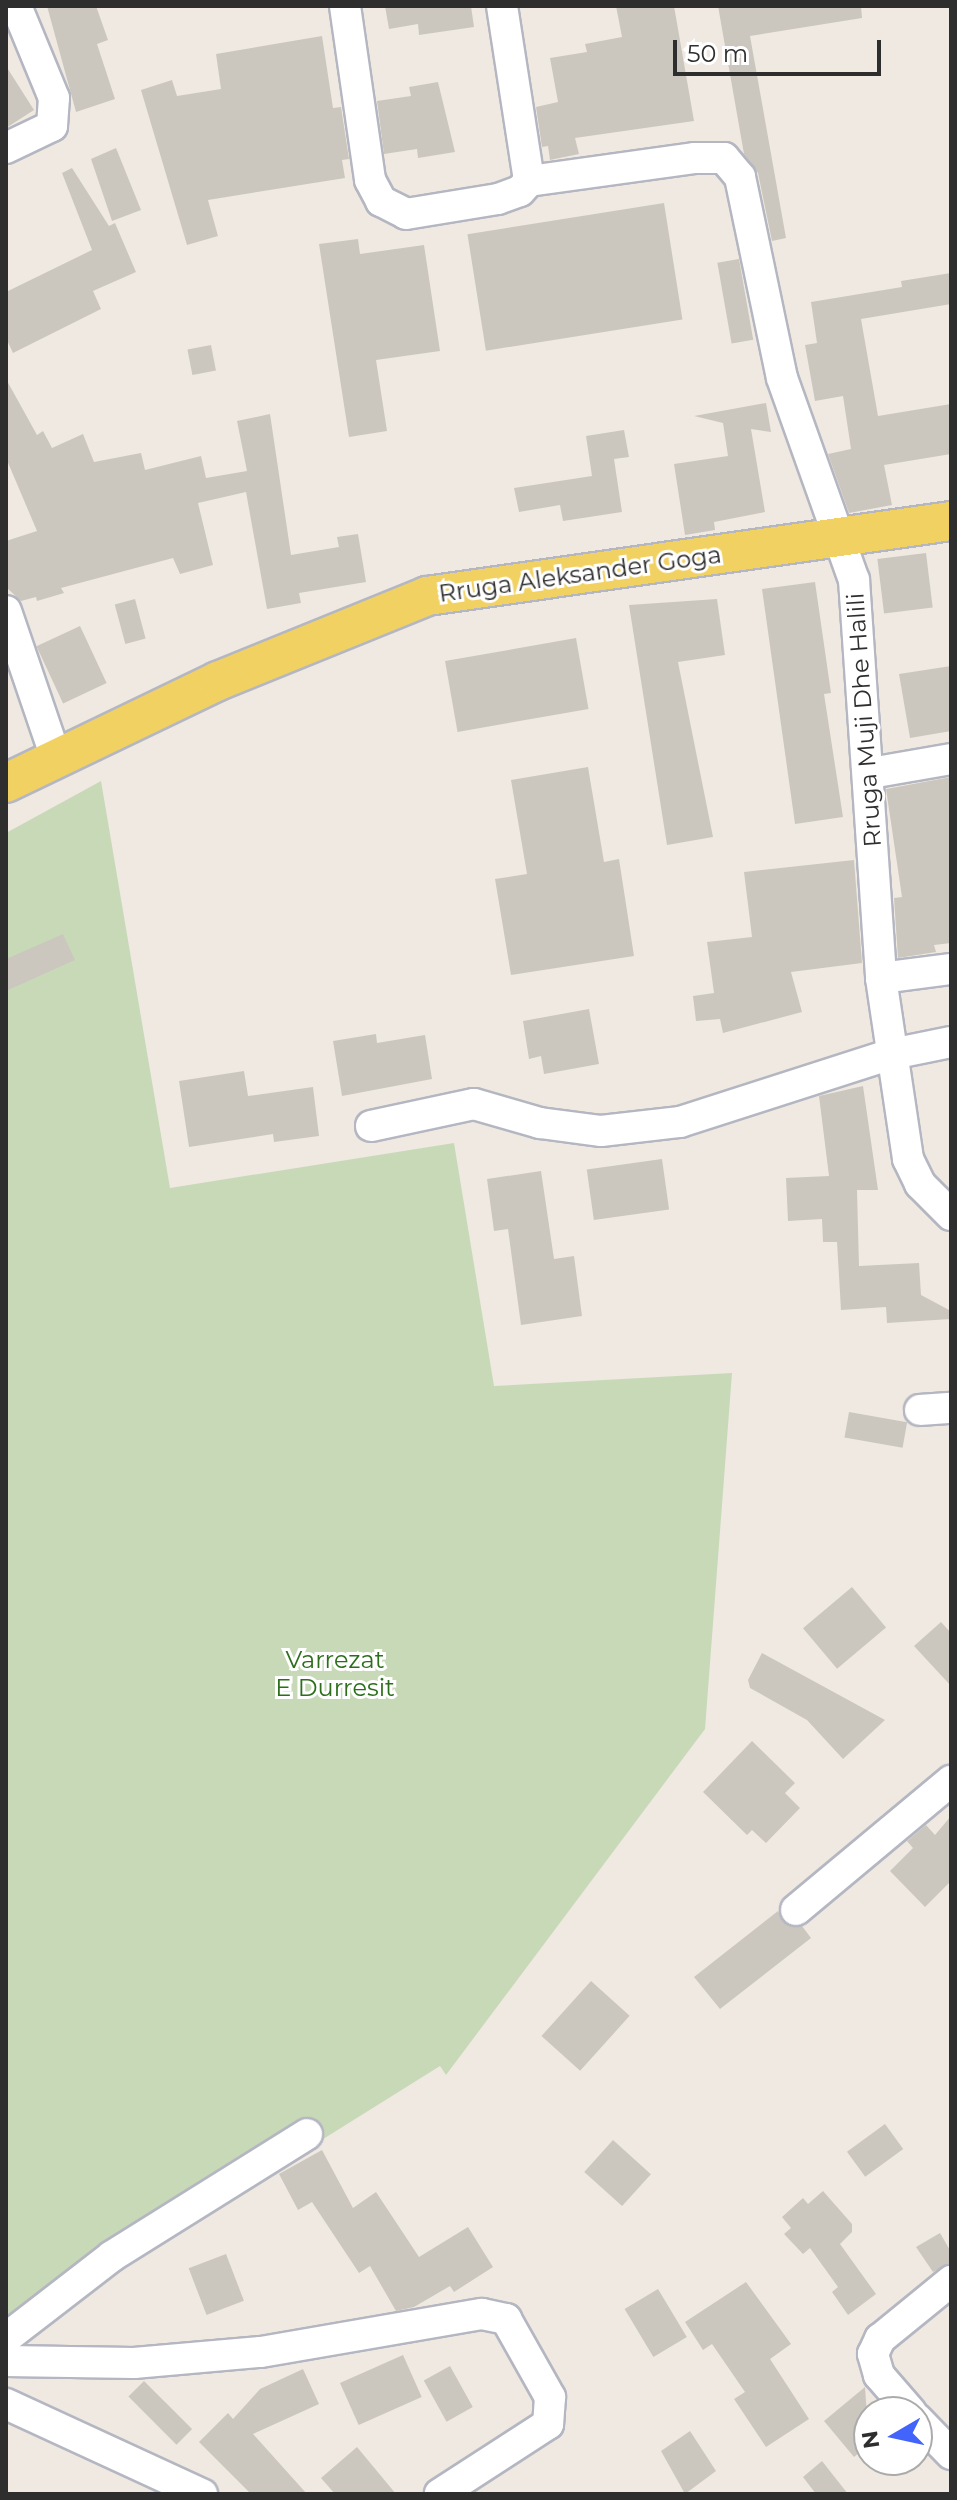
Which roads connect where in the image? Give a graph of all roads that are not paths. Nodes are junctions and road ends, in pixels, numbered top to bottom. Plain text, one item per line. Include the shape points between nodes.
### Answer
1 (16, 6) edge
2 (345, 6) edge
3 (502, 6) edge
4 (6, 148) edge
5 (529, 181) junction
6 (951, 521) edge
7 (836, 540) junction
8 (6, 611) edge
9 (56, 758) junction
10 (951, 759) edge
11 (871, 773) junction
12 (6, 783) edge
13 (951, 969) edge
14 (881, 978) junction
15 (951, 1042) edge
16 (892, 1054) junction
17 (371, 1126) dead end
18 (951, 1215) edge
19 (951, 1408) edge
20 (920, 1410) dead end
21 (951, 1781) edge
22 (796, 1910) dead end
23 (307, 2134) dead end
24 (951, 2281) edge
25 (6, 2338) edge
26 (6, 2361) edge
27 (897, 2396) edge
28 (6, 2404) edge
29 (933, 2435) edge
30 (951, 2454) edge
31 (202, 2494) edge
32 (440, 2494) edge

1 - 4 street via 54,98 52,126
2 - 5 street via 370,180 381,201 406,214 498,199 520,191
3 - 5 street
5 - 7 street, Rruga Muji Dhe Halili via 724,158 740,177 782,378
6 - 7 main road, Rruga Aleksander Goga
7 - 9 main road, Rruga Aleksander Goga via 477,585 427,596 218,681
7 - 11 street, Rruga Muji Dhe Halili via 854,580
8 - 9 street
9 - 12 main road, Rruga Aleksander Goga
10 - 11 street
11 - 14 street, Rruga Muji Dhe Halili
13 - 14 street
14 - 16 street, Rruga Muji Dhe Halili
15 - 16 street
16 - 17 street via 680,1122 601,1131 540,1123 474,1104
16 - 18 street, Rruga Muji Dhe Halili via 908,1159 920,1184
19 - 20 street
21 - 22 street
23 - 25 street via 112,2256
24 - 27 street via 880,2339 873,2354 879,2375
26 - 32 street via 150,2362 261,2352 482,2314 506,2319 550,2397 548,2424
28 - 31 street
29 - 30 street

